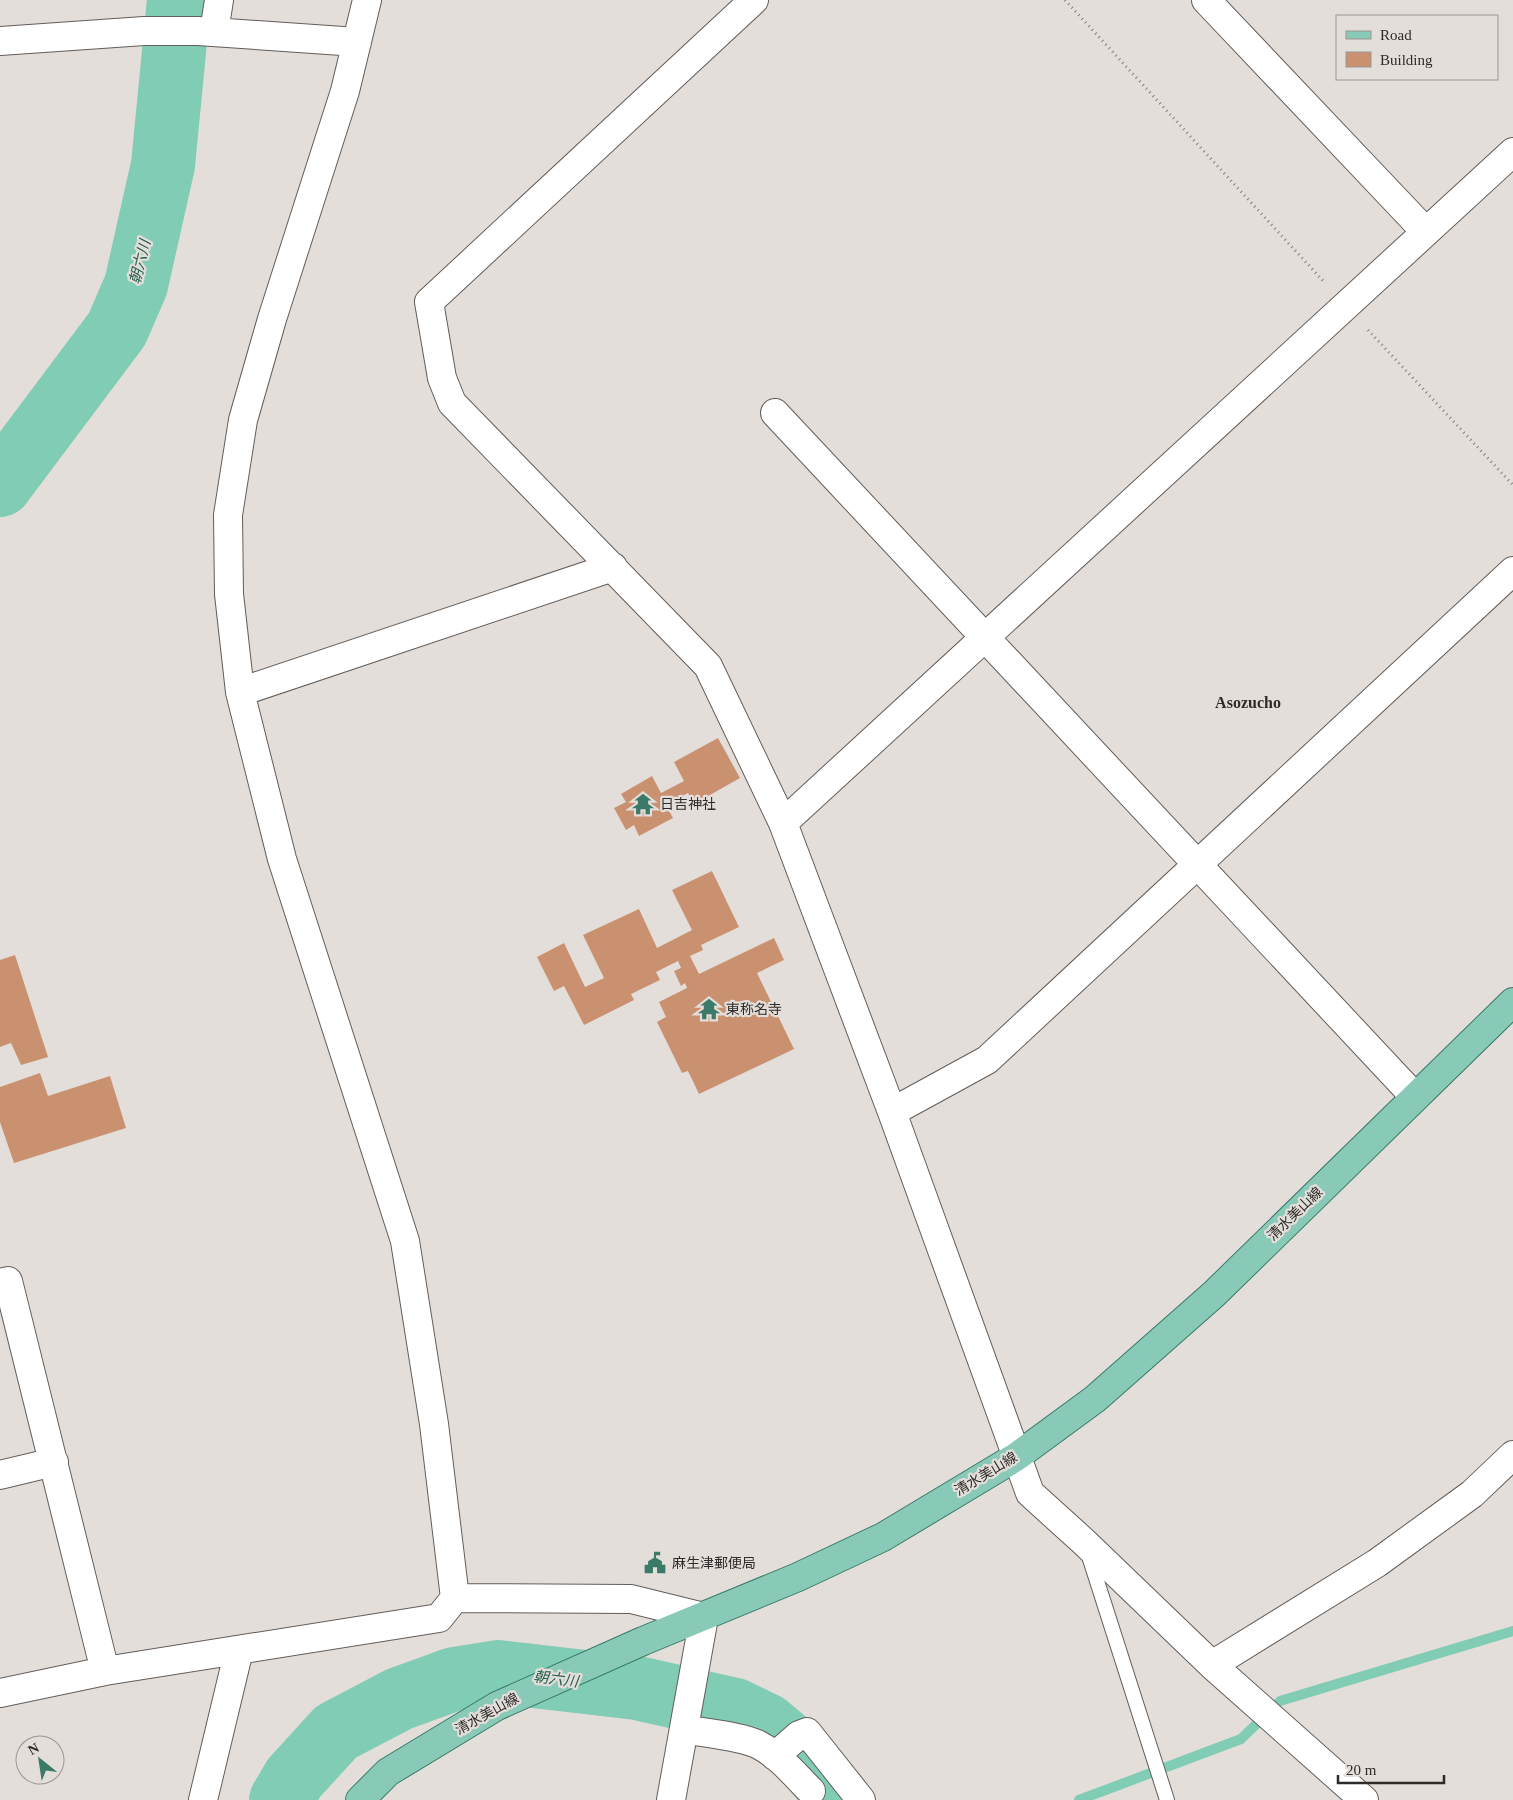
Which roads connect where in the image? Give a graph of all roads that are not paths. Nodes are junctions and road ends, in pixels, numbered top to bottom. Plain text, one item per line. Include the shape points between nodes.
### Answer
1 (219, 0) edge
2 (367, 0) edge
3 (754, 0) edge
4 (1206, 0) edge
5 (206, 31) junction
6 (0, 41) edge
7 (357, 42) junction
8 (1513, 152) edge
9 (1426, 232) junction
10 (775, 413) dead end
11 (613, 567) junction
12 (1513, 571) edge
13 (986, 638) junction
14 (240, 692) junction
15 (783, 823) junction
16 (1197, 864) junction
17 (1513, 1002) edge
18 (1415, 1098) junction
19 (892, 1112) junction
20 (0, 1283) edge
21 (1513, 1455) edge
22 (1016, 1457) junction
23 (54, 1462) junction
24 (0, 1475) edge
25 (1084, 1542) junction
26 (455, 1598) junction
27 (704, 1617) junction
28 (238, 1650) junction
29 (1212, 1666) junction
30 (105, 1671) junction
31 (0, 1693) edge
32 (686, 1720) junction
33 (785, 1747) junction
34 (811, 1791) dead end
35 (203, 1800) edge
36 (360, 1800) edge
37 (671, 1800) edge
38 (861, 1800) edge
39 (1166, 1800) edge
40 (1364, 1800) edge

1 - 5 street
2 - 7 street
3 - 11 street via 429,302 442,378 452,403
4 - 9 street
5 - 6 street via 144,31
5 - 7 street
7 - 14 street via 243,420 228,515 229,594
8 - 9 street
9 - 13 street
10 - 13 street
11 - 14 street
11 - 15 street via 708,666
12 - 16 street
13 - 15 street
13 - 16 street
14 - 26 street via 282,860 405,1241 434,1424
15 - 19 street
16 - 18 street
16 - 19 street via 987,1060
17 - 18 main road, 清水美山線
18 - 22 main road, 清水美山線 via 1214,1294 1094,1399
19 - 22 street
20 - 23 street via 8,1281
21 - 29 street via 1472,1494 1376,1564
22 - 25 street via 1030,1493
22 - 27 main road, 清水美山線 via 883,1537
23 - 24 street
23 - 30 street
25 - 29 street
25 - 39 lane
26 - 27 street via 631,1599
26 - 28 street via 439,1618
27 - 32 street
27 - 36 main road, 清水美山線 via 642,1641 498,1706 388,1772
28 - 30 street
28 - 35 street
29 - 40 street
30 - 31 street
32 - 33 street via 743,1740
32 - 37 street
33 - 34 street
33 - 38 street via 807,1732

